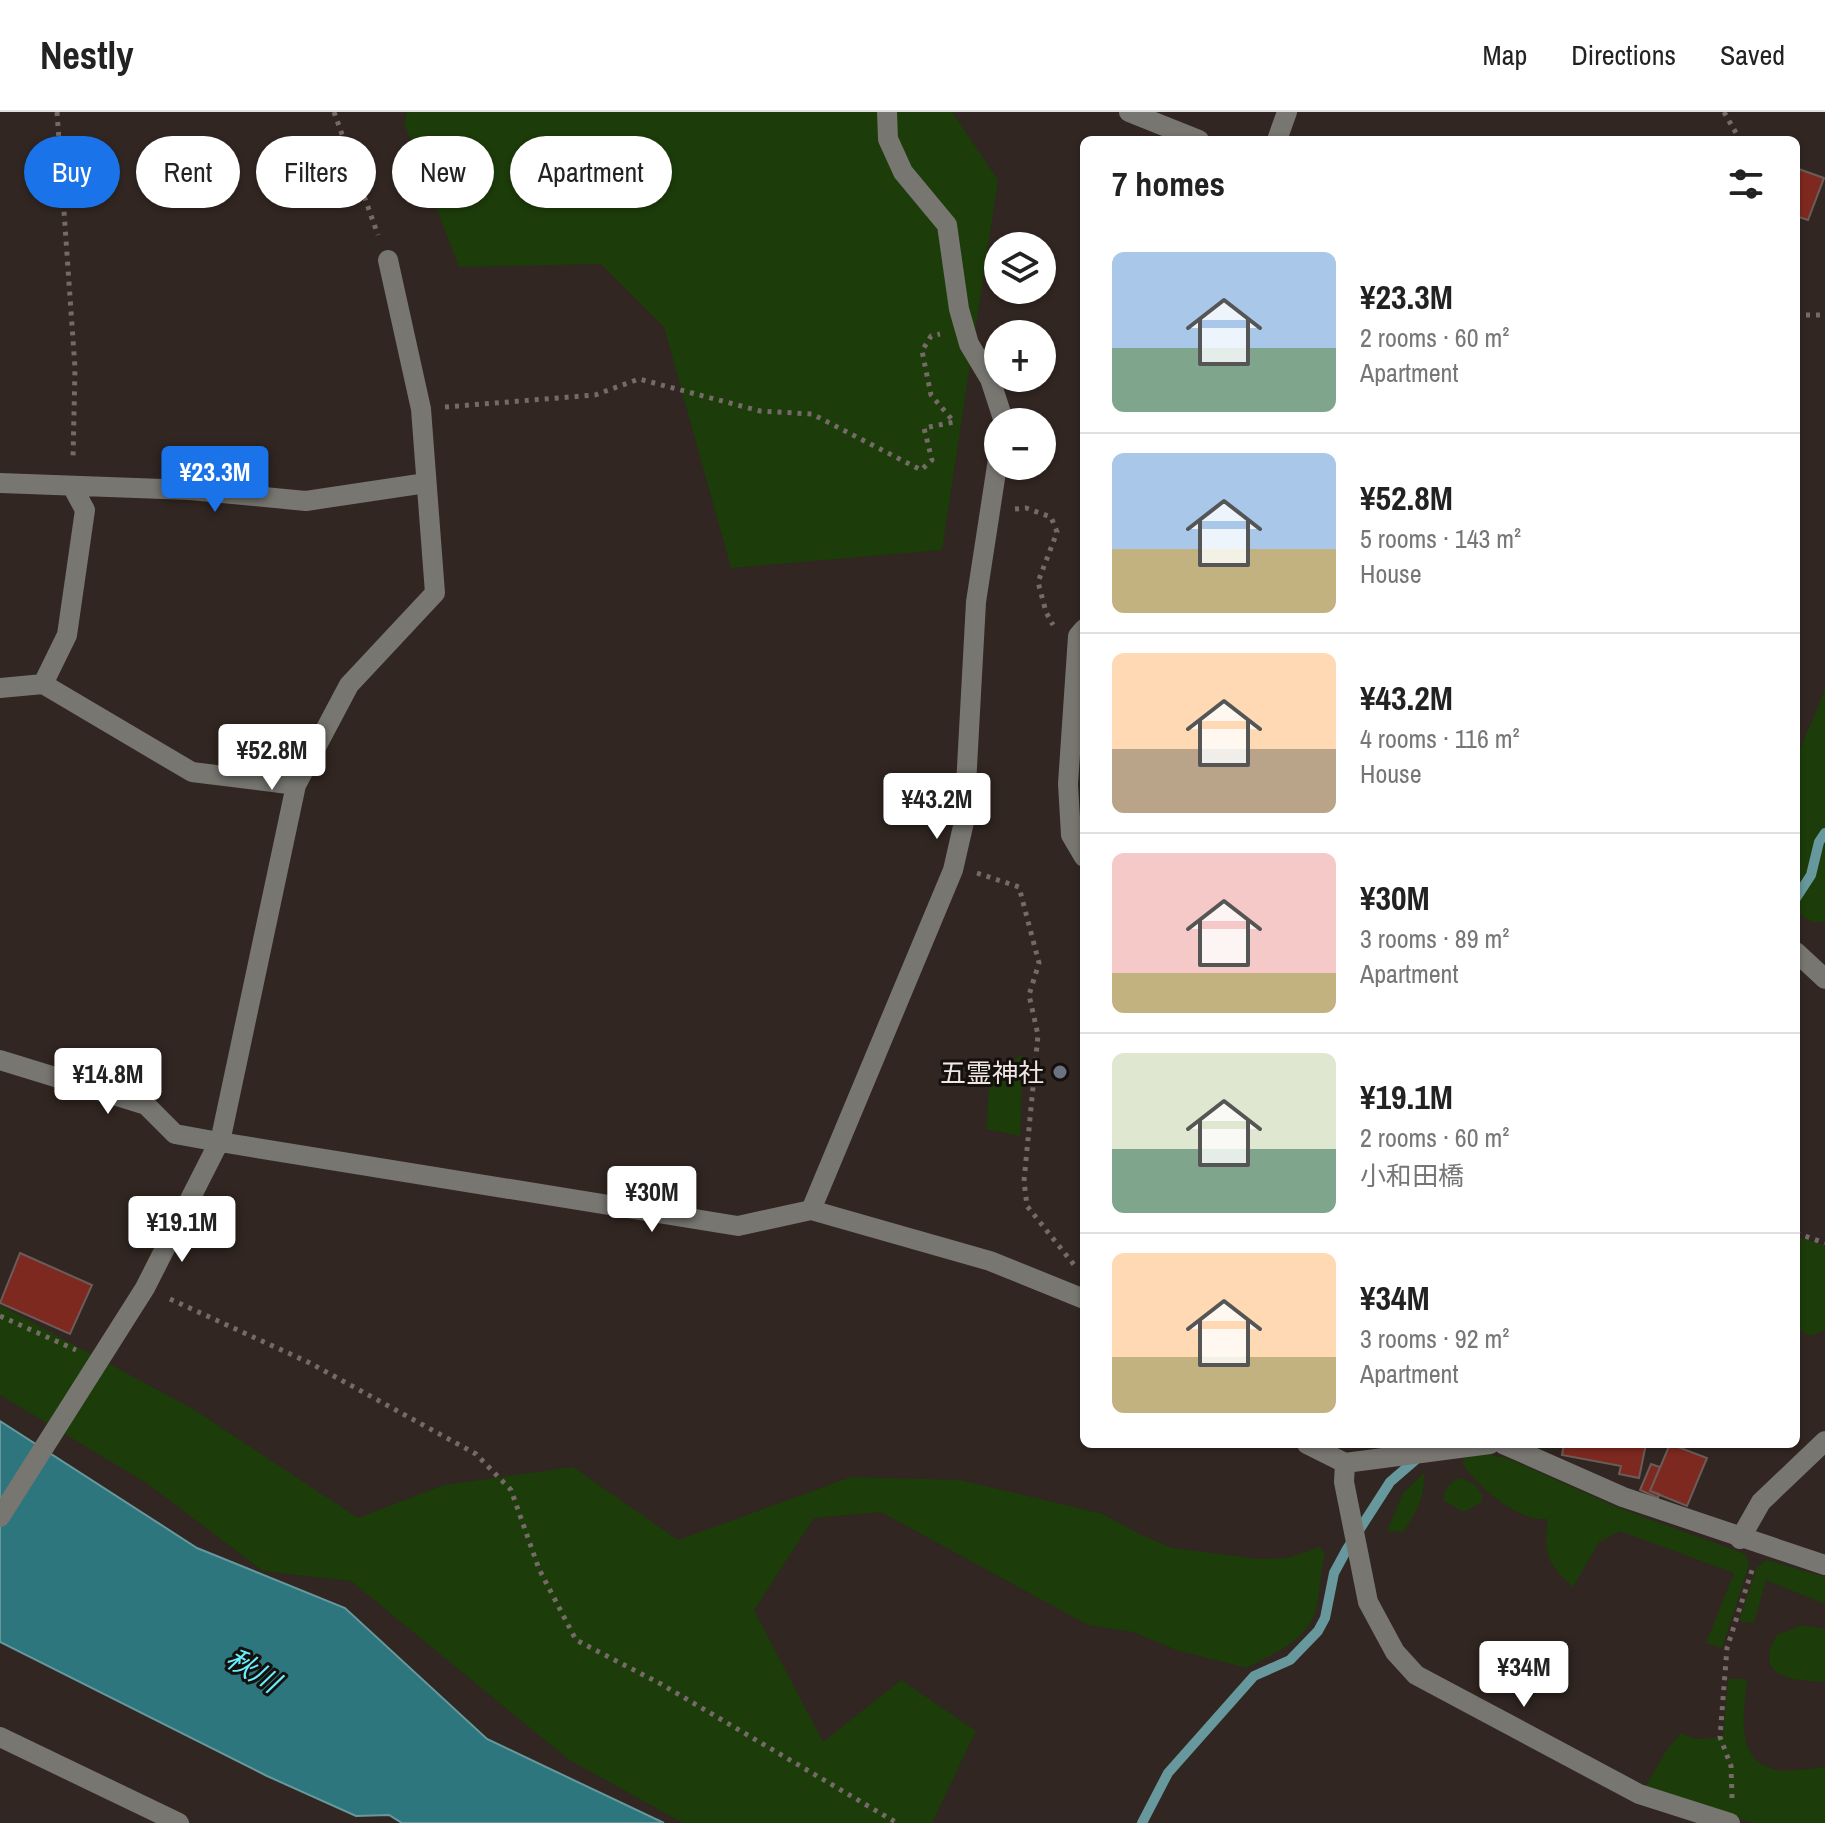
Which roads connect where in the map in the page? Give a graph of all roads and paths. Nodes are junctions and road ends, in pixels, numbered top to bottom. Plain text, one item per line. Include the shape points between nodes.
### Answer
1 (57, 112) edge
2 (334, 112) edge
3 (887, 112) edge
4 (1129, 112) edge
5 (1287, 112) edge
6 (1724, 112) edge
7 (1189, 136) edge
8 (1278, 136) edge
9 (1738, 136) edge
10 (388, 260) joint
11 (1800, 315) edge
12 (1825, 315) edge
13 (969, 344) junction
14 (999, 408) edge
15 (421, 409) junction
16 (995, 480) edge
17 (0, 483) edge
18 (426, 483) junction
19 (73, 488) junction
20 (992, 498) junction
21 (1080, 632) edge
22 (1080, 644) edge
23 (43, 684) junction
24 (0, 688) edge
25 (296, 785) junction
26 (1080, 850) edge
27 (953, 870) junction
28 (1800, 956) edge
29 (1825, 979) edge
30 (0, 1060) edge
31 (811, 1210) junction
32 (1800, 1234) edge
33 (1825, 1243) edge
34 (1080, 1272) edge
35 (145, 1288) junction
36 (1080, 1297) edge
37 (0, 1316) edge
38 (100, 1360) junction
39 (1825, 1441) edge
40 (1315, 1448) edge
41 (1460, 1448) edge
42 (1512, 1448) edge
43 (1345, 1463) junction
44 (0, 1517) edge
45 (1740, 1539) junction
46 (1761, 1545) junction
47 (1825, 1565) edge
48 (0, 1737) edge
49 (179, 1823) edge
50 (897, 1823) edge
51 (1730, 1823) edge

1 - 19 path via 75,368
2 - 10 path
3 - 13 street via 888,139 903,172 947,225
4 - 7 street
5 - 8 street
6 - 9 path
10 - 15 street
11 - 12 path
13 - 14 street
13 - 15 path via 948,332 931,336 922,351 931,395 954,422 924,428 932,460 921,470 812,414 760,411 639,379 595,395
15 - 18 street
16 - 20 street
17 - 19 street
18 - 19 street via 306,501 190,490
18 - 25 street via 435,593 349,685
19 - 23 street via 85,510 67,635
20 - 21 path via 1008,509 1026,508 1051,517 1057,532 1038,582 1056,631
20 - 27 street via 976,602 964,822
22 - 26 street via 1068,784 1071,835
23 - 24 street
23 - 25 street via 192,772
25 - 31 street via 220,1142 738,1226
27 - 31 street
27 - 34 path via 987,874 1019,887 1039,963 1029,995 1038,1035 1024,1181 1027,1206
28 - 29 street
30 - 35 street via 146,1105 175,1134 219,1142
31 - 36 street via 990,1261
32 - 33 path
35 - 38 street
35 - 50 path via 310,1363 476,1454 511,1490 539,1569 576,1640
37 - 38 path
38 - 44 street
39 - 45 street via 1761,1502
40 - 43 street
41 - 43 street
42 - 45 street via 1623,1497
43 - 51 street via 1344,1482 1368,1602 1395,1652 1416,1675 1639,1794
45 - 46 street
46 - 47 street
46 - 51 path via 1727,1648 1720,1737 1731,1766
48 - 49 street

